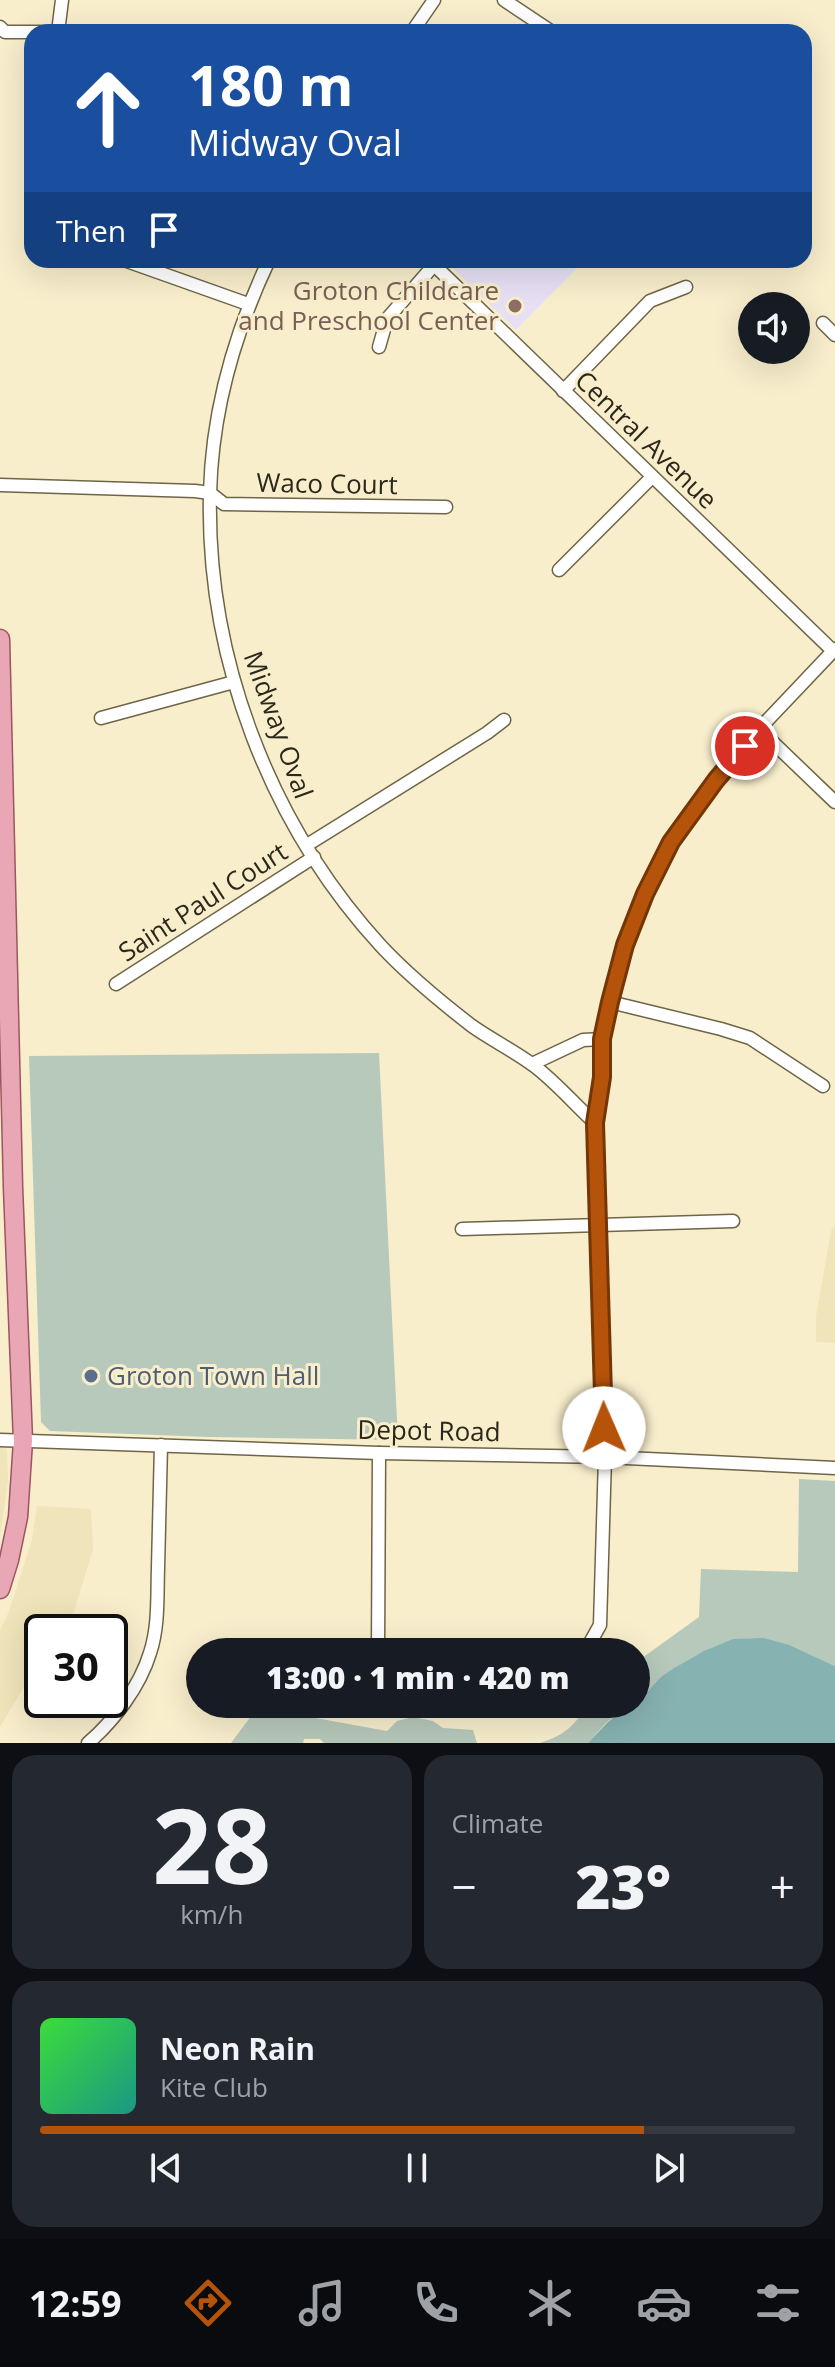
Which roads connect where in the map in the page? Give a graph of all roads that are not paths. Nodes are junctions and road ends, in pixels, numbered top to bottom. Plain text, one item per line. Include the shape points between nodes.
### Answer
1 (62, 0) edge
2 (434, 0) edge
3 (504, 0) edge
4 (59, 24) edge
5 (418, 24) edge
6 (540, 24) edge
7 (2, 32) edge
8 (24, 32) edge
9 (147, 268) edge
10 (265, 268) edge
11 (426, 268) edge
12 (437, 268) edge
13 (686, 287) dead end
14 (248, 304) junction
15 (823, 323) dead end
16 (835, 335) edge
17 (379, 347) dead end
18 (563, 391) junction
19 (652, 477) junction
20 (0, 485) edge
21 (210, 493) junction
22 (446, 507) dead end
23 (559, 570) dead end
24 (0, 639) edge
25 (834, 650) edge
26 (234, 682) junction
27 (101, 718) dead end
28 (504, 720) dead end
29 (759, 729) junction
30 (835, 802) edge
31 (310, 851) junction
32 (116, 984) dead end
33 (610, 1002) junction
34 (602, 1039) junction
35 (532, 1064) junction
36 (823, 1086) dead end
37 (595, 1123) junction
38 (733, 1221) dead end
39 (600, 1225) junction
40 (462, 1229) dead end
41 (0, 1440) edge
42 (23, 1441) junction
43 (161, 1445) junction
44 (379, 1453) junction
45 (605, 1457) junction
46 (835, 1468) edge
47 (0, 1589) edge
48 (378, 1638) edge
49 (593, 1638) edge
50 (88, 1743) edge

1 - 4 street
2 - 5 street
3 - 6 street
7 - 8 street
9 - 14 street
10 - 14 street, Midway Oval
11 - 17 street via 387,319
12 - 18 street, Central Avenue
13 - 18 street via 650,301
14 - 21 street, Midway Oval via 230,365
15 - 16 street
18 - 19 street, Central Avenue
19 - 23 street
19 - 25 street, Central Avenue
20 - 21 street, Waco Court
21 - 22 street, Waco Court via 224,504
21 - 26 street, Midway Oval via 213,563
24 - 42 main road
25 - 29 street
26 - 27 street
26 - 31 street, Midway Oval via 266,771
28 - 31 street, Saint Paul Court
29 - 30 street
29 - 33 street via 671,842 625,945
31 - 32 street, Saint Paul Court
31 - 35 street, Midway Oval via 382,947 473,1026
33 - 34 street
33 - 36 street via 750,1038
34 - 35 street via 583,1040
34 - 37 street
35 - 37 street, Midway Oval
37 - 39 street
38 - 39 street
39 - 40 street
39 - 45 street
41 - 42 street, Depot Road
42 - 43 street, Depot Road
42 - 47 main road via 18,1517
43 - 44 street, Depot Road
43 - 50 street via 156,1623 150,1655 117,1712
44 - 45 street, Depot Road
44 - 48 street
45 - 46 street, Depot Road
45 - 49 street via 600,1625

